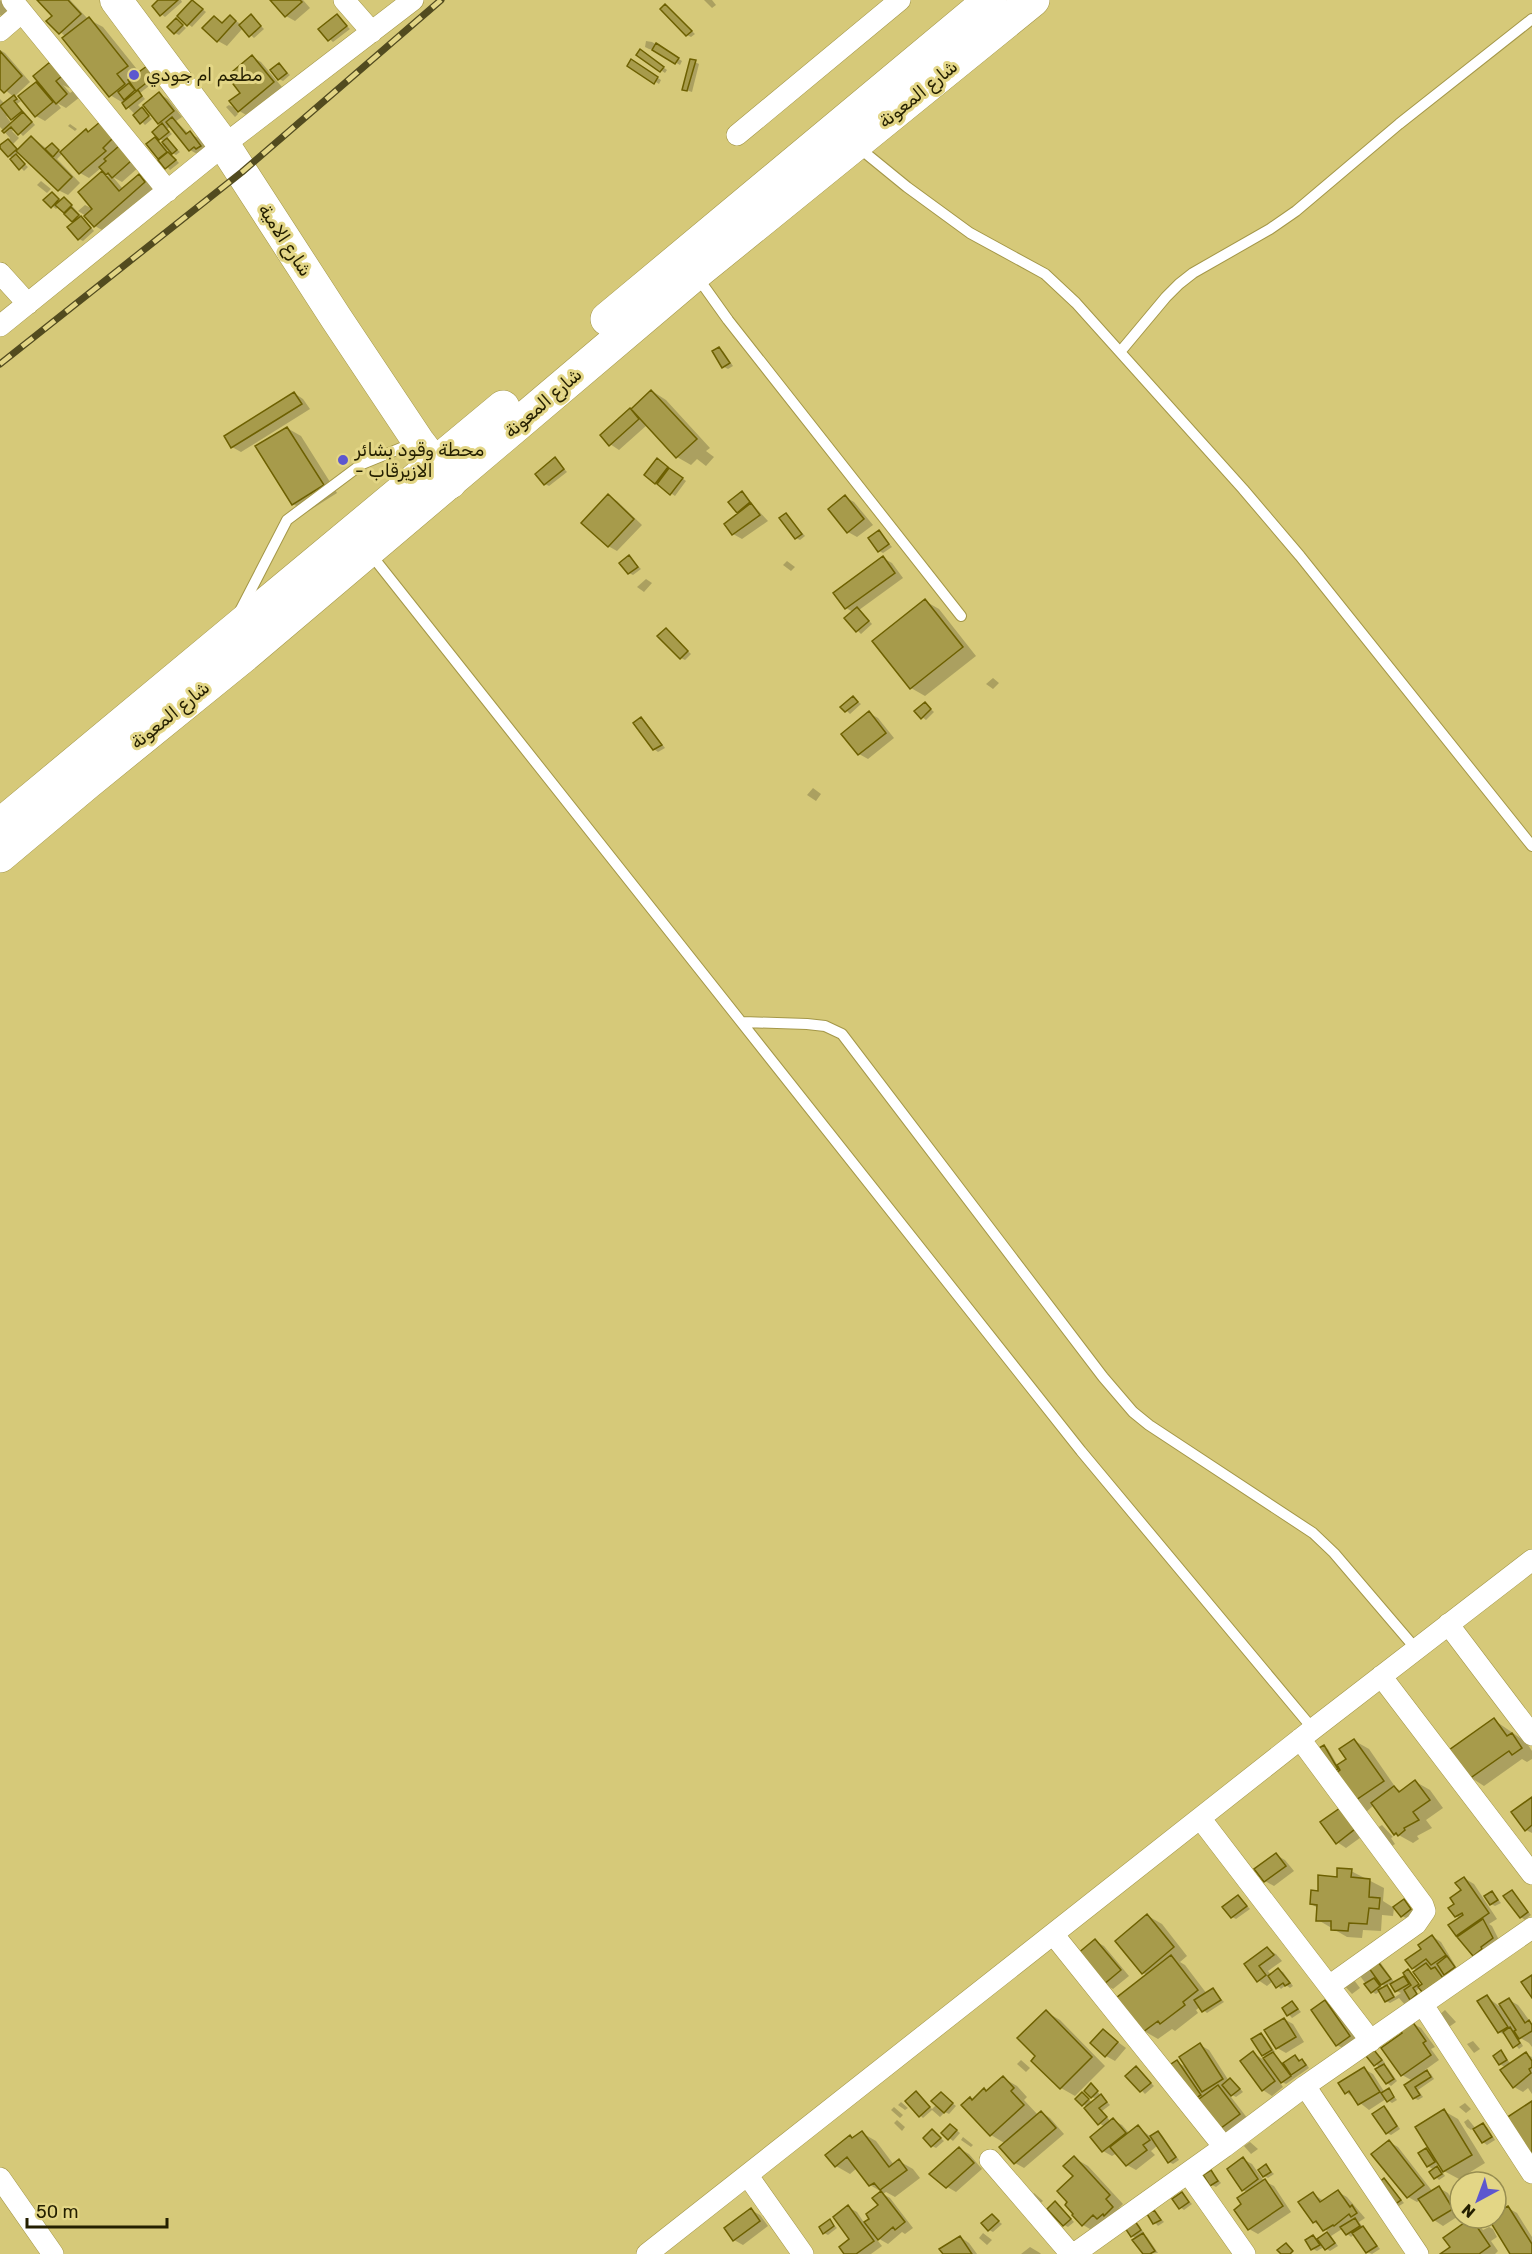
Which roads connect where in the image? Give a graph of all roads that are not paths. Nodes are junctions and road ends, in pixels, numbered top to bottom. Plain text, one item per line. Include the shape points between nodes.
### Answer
1 (116, 0) edge
2 (344, 0) edge
3 (413, 0) edge
4 (900, 0) edge
5 (1032, 0) edge
6 (972, 5) edge
7 (17, 6) edge
8 (1532, 19) edge
9 (0, 31) edge
10 (372, 32) junction
11 (737, 135) dead end
12 (224, 145) junction
13 (855, 145) junction
14 (168, 191) junction
15 (0, 273) edge
16 (695, 274) junction
17 (28, 303) junction
18 (0, 326) edge
19 (1120, 352) junction
20 (435, 462) junction
21 (368, 551) junction
22 (961, 616) dead end
23 (228, 635) junction
24 (0, 825) edge
25 (1532, 846) edge
26 (0, 856) edge
27 (742, 1022) junction
28 (1532, 1560) edge
29 (1448, 1624) junction
30 (1416, 1649) junction
31 (1381, 1676) junction
32 (1307, 1734) junction
33 (1532, 1735) edge
34 (1200, 1818) junction
35 (1532, 1874) edge
36 (1532, 1928) edge
37 (1053, 1934) junction
38 (1329, 1986) junction
39 (1423, 2005) junction
40 (1371, 2041) junction
41 (1305, 2086) junction
42 (1224, 2147) junction
43 (990, 2160) dead end
44 (1188, 2173) junction
45 (1532, 2173) edge
46 (748, 2176) junction
47 (0, 2178) edge
48 (53, 2254) edge
49 (647, 2254) edge
50 (803, 2254) edge
51 (1073, 2254) edge
52 (1245, 2254) edge
53 (1418, 2254) edge

1 - 12 street, شارع الامية
2 - 10 street
3 - 10 street
4 - 11 street
5 - 13 highway, شارع المعونة
6 - 20 highway, شارع المعونة via 821,143
7 - 9 street
7 - 14 street
8 - 19 lane via 1296,211 1179,284
10 - 12 street
12 - 14 street
12 - 20 street, شارع الامية
13 - 16 highway, شارع المعونة
13 - 19 lane via 970,233 1045,274
14 - 17 street
15 - 17 street
16 - 20 highway, شارع المعونة
16 - 22 lane
17 - 18 street
19 - 25 lane via 1300,556
20 - 21 highway, شارع المعونة
20 - 23 highway, شارع المعونة
20 - 23 lane via 362,464 287,520
21 - 26 highway, شارع المعونة
21 - 27 lane
23 - 24 highway, شارع المعونة
27 - 30 lane via 825,1026 842,1034 1102,1377 1133,1412 1313,1533
27 - 32 lane
28 - 29 street
29 - 30 street
29 - 33 street
30 - 31 street
31 - 32 street
31 - 35 street
32 - 34 street
32 - 38 street via 1425,1911 1416,1924
34 - 37 street
34 - 38 street
36 - 39 street
37 - 42 street
37 - 46 street
38 - 40 street
39 - 40 street
39 - 45 street
40 - 41 street
41 - 42 street
41 - 53 street
42 - 44 street
43 - 51 street
44 - 51 street
44 - 52 street
46 - 49 street
46 - 50 street
47 - 48 street

